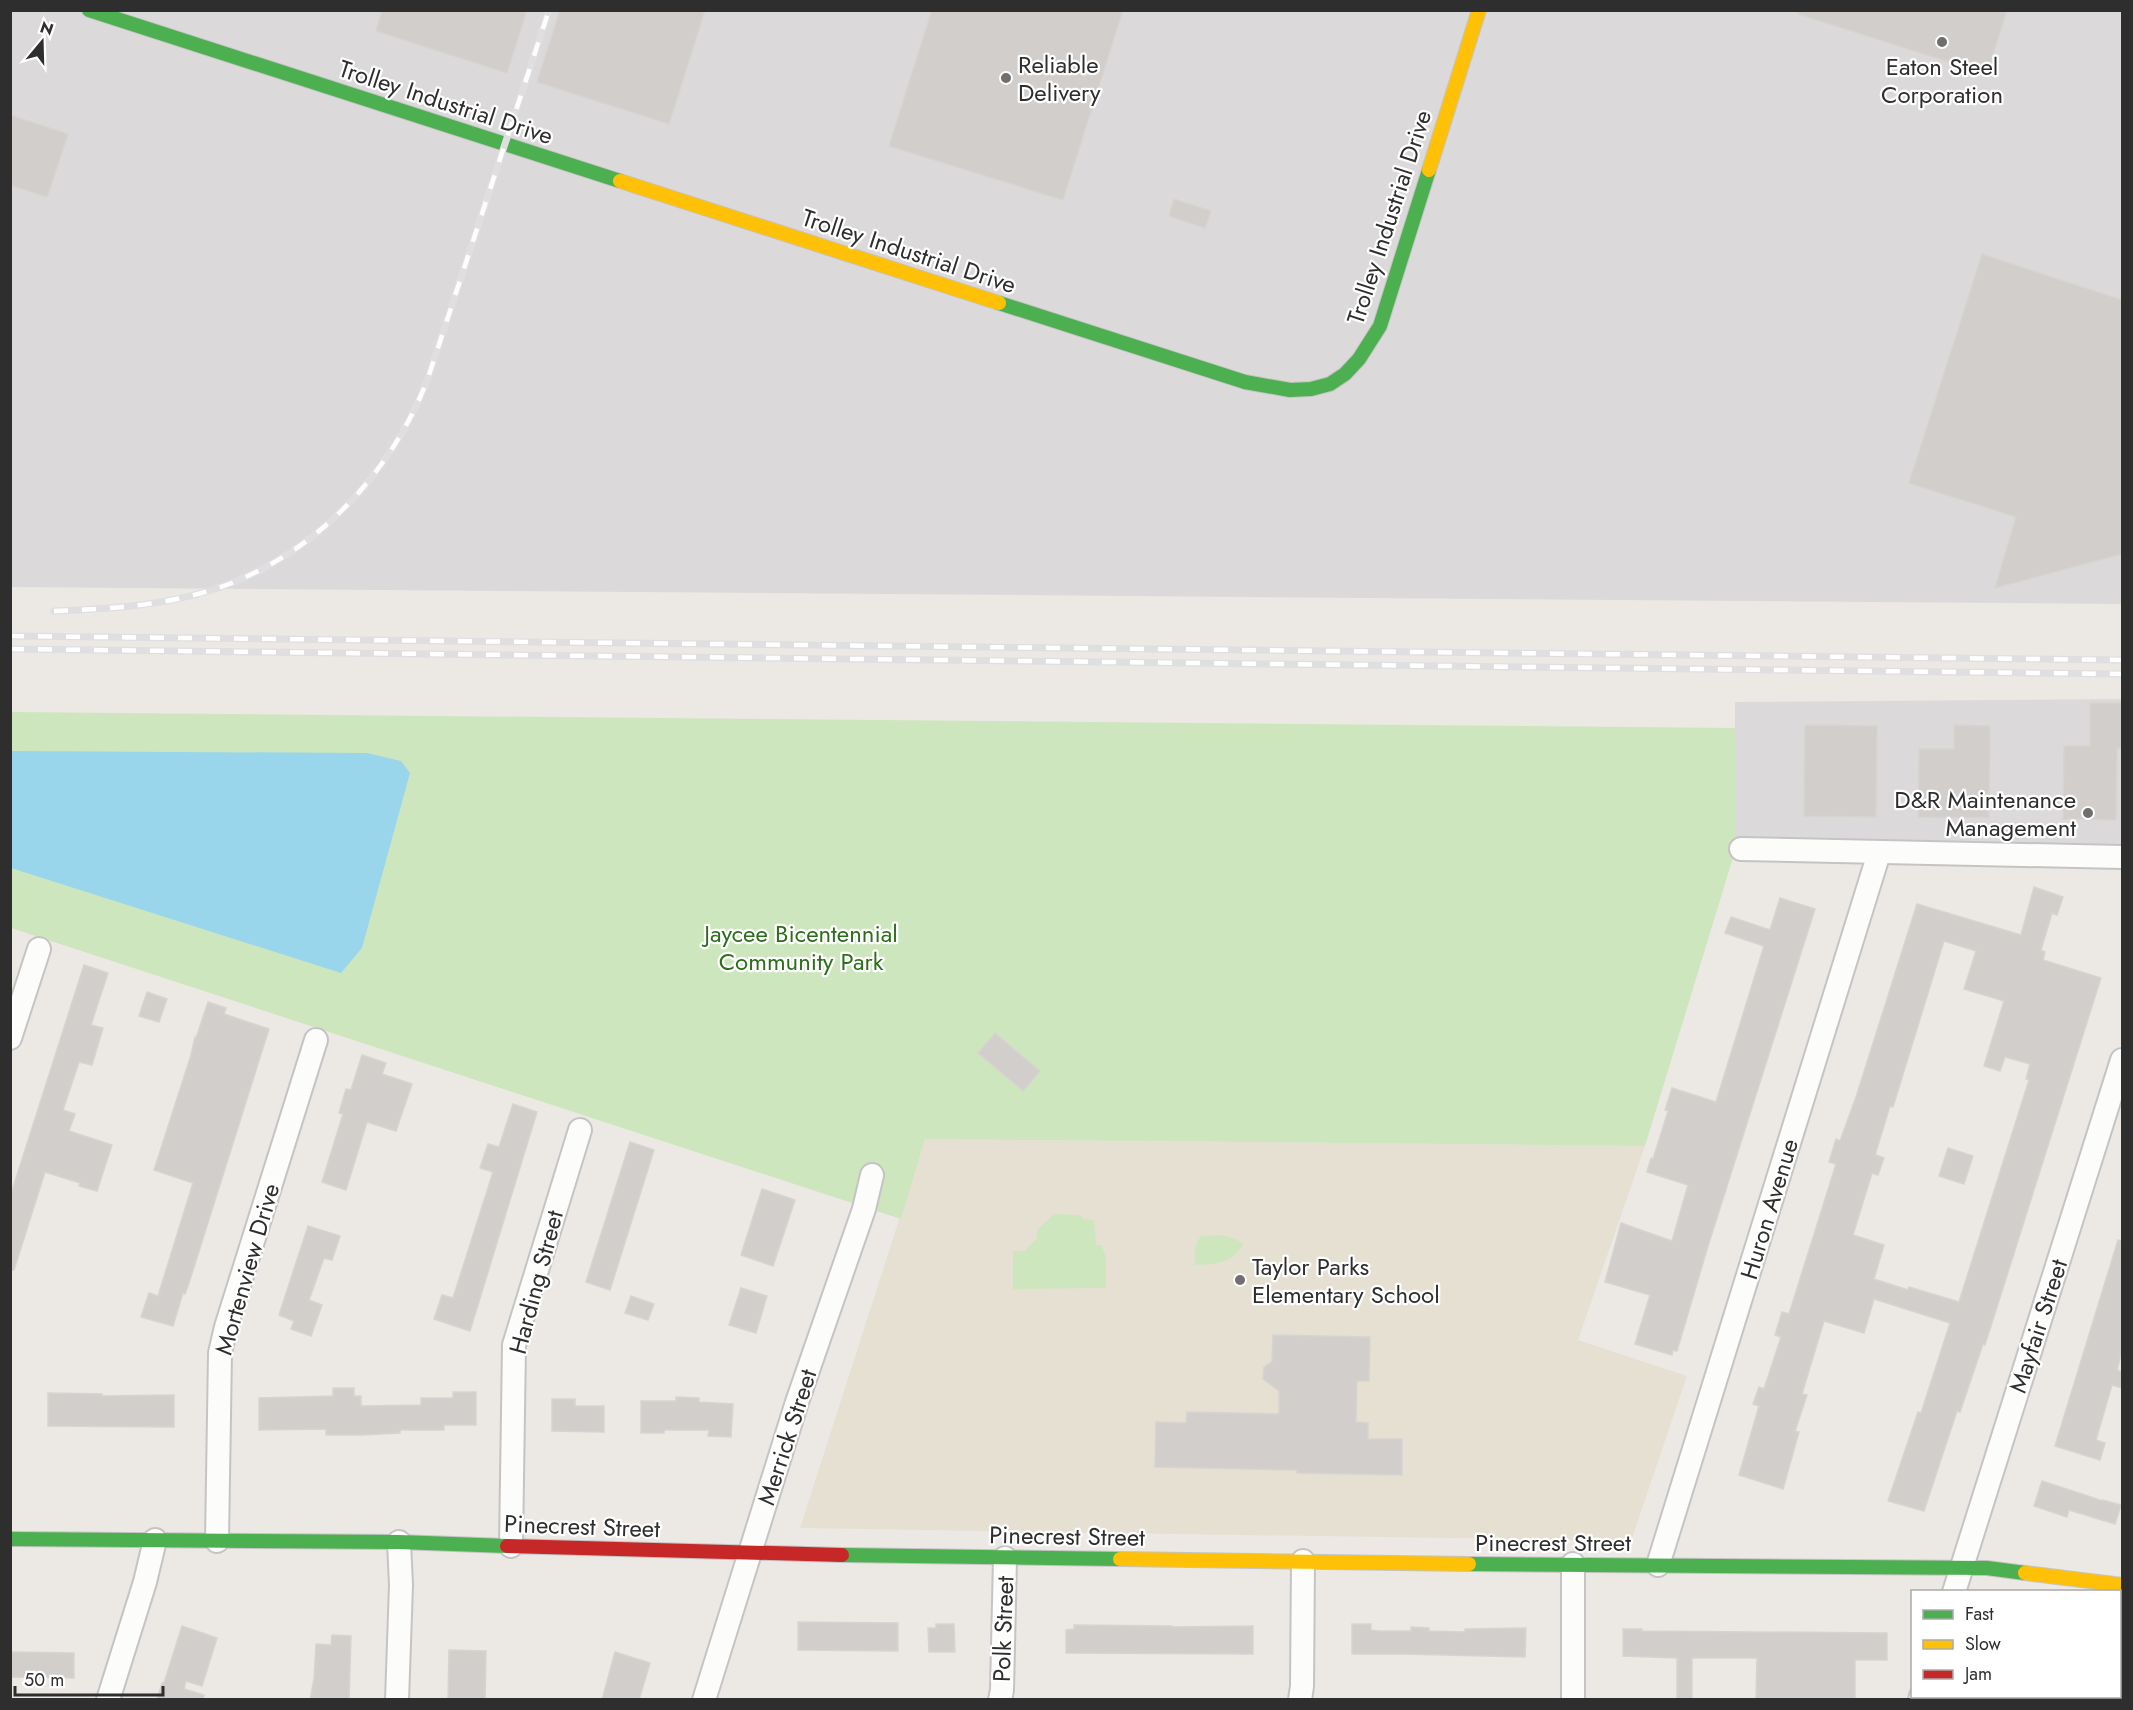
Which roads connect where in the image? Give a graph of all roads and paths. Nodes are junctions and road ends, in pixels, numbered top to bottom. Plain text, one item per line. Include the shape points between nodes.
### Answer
1 (88, 10) edge
2 (1479, 10) edge
3 (1741, 849) dead end
4 (1879, 854) junction
5 (2122, 857) edge
6 (39, 948) dead end
7 (10, 1038) edge
8 (316, 1040) dead end
9 (2122, 1060) edge
10 (580, 1130) dead end
11 (872, 1175) dead end
12 (10, 1539) edge
13 (155, 1540) junction
14 (217, 1541) junction
15 (399, 1542) junction
16 (511, 1546) junction
17 (749, 1554) junction
18 (1005, 1558) junction
19 (1303, 1562) junction
20 (1573, 1564) junction
21 (1658, 1565) junction
22 (1962, 1568) junction
23 (2122, 1585) edge
24 (1955, 1590) edge
25 (108, 1700) edge
26 (398, 1700) edge
27 (704, 1700) edge
28 (1000, 1700) edge
29 (1300, 1700) edge
30 (1573, 1700) edge

1 - 2 street, Trolley Industrial Drive via 1258,386 1288,390 1330,384 1373,341
3 - 4 street
4 - 5 street
4 - 21 street, Huron Avenue
6 - 7 street
8 - 14 street, Mortenview Drive via 220,1353
9 - 22 street, Mayfair Street
10 - 16 street, Harding Street via 514,1346
11 - 17 street, Merrick Street
12 - 13 street, Pinecrest Street
13 - 14 street, Pinecrest Street
13 - 25 street
14 - 15 street, Pinecrest Street
15 - 16 street, Pinecrest Street
15 - 26 street
16 - 17 street, Pinecrest Street
17 - 18 street, Pinecrest Street
17 - 27 street, Merrick Street
18 - 19 street, Pinecrest Street
18 - 28 street, Polk Street
19 - 20 street, Pinecrest Street
19 - 29 street
20 - 21 street, Pinecrest Street
20 - 30 street
21 - 22 street, Pinecrest Street
22 - 23 street, Pinecrest Street
22 - 24 street, Mayfair Street

